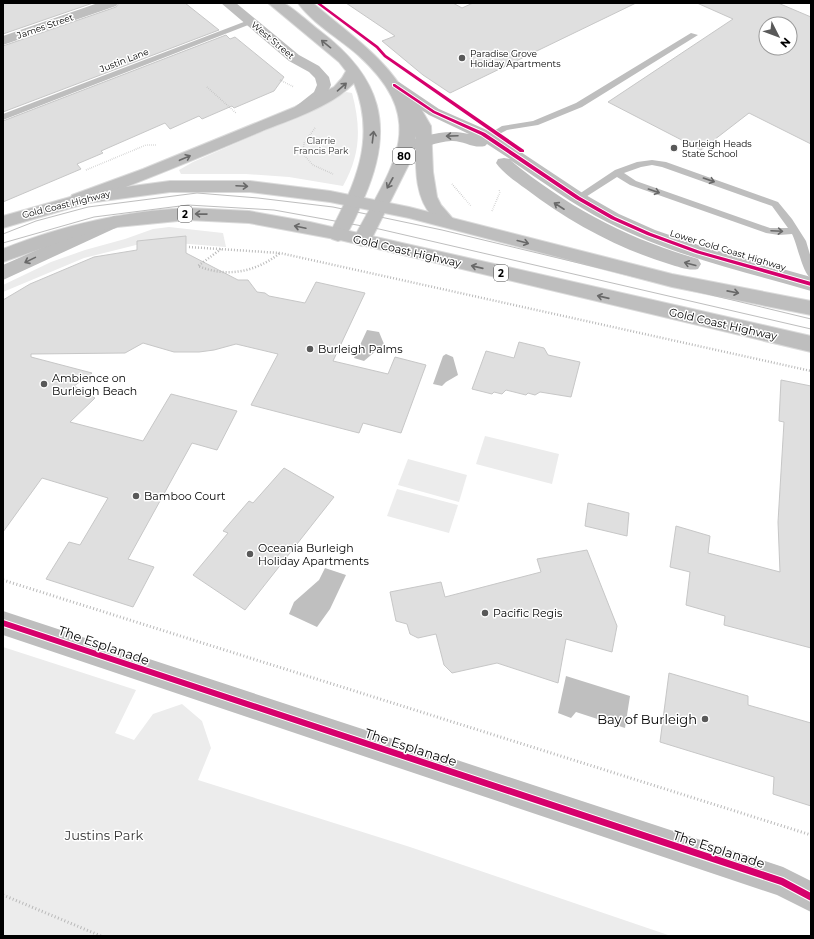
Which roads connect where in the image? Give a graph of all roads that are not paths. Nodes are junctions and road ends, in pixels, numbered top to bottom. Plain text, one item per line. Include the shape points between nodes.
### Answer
1 (111, 3) edge
2 (228, 3) edge
3 (275, 3) edge
4 (305, 3) edge
5 (252, 22) junction
6 (694, 35) dead end
7 (3, 41) edge
8 (353, 71) junction
9 (394, 86) junction
10 (300, 110) junction
11 (3, 117) edge
12 (483, 140) junction
13 (424, 141) junction
14 (407, 146) junction
15 (619, 174) junction
16 (578, 198) junction
17 (75, 200) junction
18 (354, 201) junction
19 (380, 206) junction
20 (445, 220) junction
21 (582, 220) junction
22 (117, 221) junction
23 (3, 222) edge
24 (795, 230) junction
25 (338, 235) junction
26 (362, 240) junction
27 (3, 256) edge
28 (3, 274) edge
29 (811, 274) edge
30 (811, 284) edge
31 (811, 308) edge
32 (811, 344) edge
33 (3, 623) edge
34 (797, 883) edge
35 (811, 897) edge

1 - 7 main road, James Street
2 - 5 main road, West Street
8 -> 3 main road via 337,53
4 - 9 main road, 80 via 371,59
5 - 10 main road, West Street via 294,58 317,72 323,80 324,87 320,94
5 - 11 lane, Justin Lane
6 - 12 lane via 579,105 542,121 505,128
10 -> 8 main road via 339,90
18 -> 8 main road via 371,150 374,128 366,96
9 - 12 main road, Lower Gold Coast Highway via 434,112 470,127
9 - 13 main road via 417,111 423,126
9 - 14 main road, 80 via 409,123
17 -> 10 main road via 149,173
12 -> 13 main road, Lower Gold Coast Highway via 457,136
12 - 16 main road, Lower Gold Coast Highway
21 -> 12 main road, Lower Gold Coast Highway via 536,191
13 - 14 main road, Lower Gold Coast Highway
13 - 20 main road via 429,197 433,207
14 -> 19 main road, 80 via 403,160
15 - 16 lane
15 -> 24 lane via 633,183 769,231
15 -> 24 lane via 638,164 663,164 770,201 778,207
16 - 21 main road via 576,205
16 - 30 main road, Lower Gold Coast Highway via 628,225 674,244
17 -> 18 main road, Gold Coast Highway via 141,188 203,184 250,186
17 - 23 main road, Gold Coast Highway
18 - 19 main road, Gold Coast Highway
18 - 25 main road
19 - 20 main road, Gold Coast Highway
19 - 26 main road, 80
20 -> 31 main road, Gold Coast Highway via 653,277
30 -> 21 main road, Lower Gold Coast Highway via 752,278 679,261 618,238
25 -> 22 main road, Gold Coast Highway / 2 via 219,214 172,214
22 - 27 main road, Gold Coast Highway / 2 via 66,233
22 -> 28 main road
24 - 29 lane
25 - 26 main road, Gold Coast Highway / 2
32 -> 26 main road, Gold Coast Highway / 2
33 - 34 main road, The Esplanade
34 - 35 main road, The Esplanade

